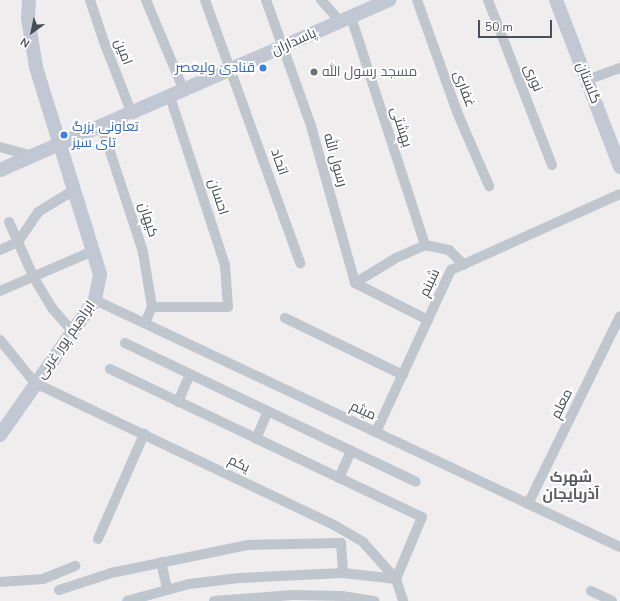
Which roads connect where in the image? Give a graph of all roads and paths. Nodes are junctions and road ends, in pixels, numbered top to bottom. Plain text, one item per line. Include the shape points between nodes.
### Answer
1 (29, 0) edge
2 (90, 0) edge
3 (146, 0) edge
4 (205, 0) edge
5 (266, 0) edge
6 (321, 0) edge
7 (388, 0) edge
8 (417, 0) edge
9 (488, 0) edge
10 (556, 0) edge
11 (346, 20) junction
12 (284, 47) junction
13 (620, 68) edge
14 (232, 70) junction
15 (586, 80) junction
16 (184, 91) junction
17 (170, 97) junction
18 (132, 114) junction
19 (102, 127) junction
20 (59, 145) junction
21 (0, 147) edge
22 (33, 156) junction
23 (552, 165) dead end
24 (620, 167) edge
25 (0, 170) edge
26 (489, 186) dead end
27 (74, 190) junction
28 (620, 194) edge
29 (9, 222) dead end
30 (18, 242) junction
31 (425, 245) junction
32 (0, 250) edge
33 (93, 251) junction
34 (300, 263) dead end
35 (464, 265) junction
36 (34, 278) junction
37 (355, 283) junction
38 (0, 291) edge
39 (95, 300) junction
40 (152, 307) junction
41 (620, 316) edge
42 (285, 318) dead end
43 (428, 320) junction
44 (145, 323) junction
45 (72, 331) junction
46 (0, 340) edge
47 (125, 343) dead end
48 (110, 369) dead end
49 (190, 374) junction
50 (403, 375) junction
51 (35, 383) junction
52 (178, 402) junction
53 (268, 411) junction
54 (376, 432) junction
55 (144, 434) junction
56 (0, 435) edge
57 (256, 438) junction
58 (351, 451) junction
59 (339, 478) junction
60 (416, 482) dead end
61 (528, 504) junction
62 (98, 539) dead end
63 (620, 547) edge
64 (161, 562) junction
65 (76, 566) dead end
66 (343, 573) junction
67 (396, 579) junction
68 (0, 582) edge
69 (167, 589) junction
70 (59, 590) dead end
71 (591, 591) dead end
72 (127, 601) edge
73 (214, 601) edge
74 (375, 601) edge
75 (403, 601) edge
76 (612, 601) edge

1 - 20 street, ابراهیم پور غربی via 28,18 36,67
2 - 18 street, امین
3 - 16 street
4 - 14 street, اتحاد
5 - 12 street, رسول الله
6 - 11 street
7 - 11 street, پاسداران
8 - 26 street, غفاری via 457,112
9 - 23 street, نوری
10 - 15 street, گلستان
11 - 12 street, پاسداران
11 - 31 street, بهشتی
12 - 14 street, پاسداران
12 - 37 street, رسول الله via 311,126
13 - 15 street
14 - 16 street, پاسداران
14 - 34 street, اتحاد
15 - 24 street, گلستان
16 - 17 street, پاسداران
17 - 18 street, پاسداران
17 - 40 street, احسان via 225,265 228,307
18 - 19 street, پاسداران
19 - 20 street, پاسداران
19 - 40 street, کیهان via 143,252
20 - 22 street, پاسداران
20 - 27 street, ابراهیم پور غربی
21 - 22 street
22 - 25 street, پاسداران
27 - 30 street via 38,212
27 - 33 street, ابراهیم پور غربی
28 - 35 street, شبنم
29 - 30 street
30 - 32 street
30 - 36 street
31 - 35 street via 449,250
31 - 37 street via 396,258
33 - 36 street
33 - 39 street, ابراهیم پور غربی via 100,274
35 - 43 street, شبنم via 451,270
36 - 38 street
36 - 45 street via 52,308
37 - 43 street
39 - 44 street, میثم
39 - 45 street, ابراهیم پور غربی
40 - 44 street
41 - 61 street, معلم
42 - 50 street
43 - 50 street, شبنم
44 - 54 street, میثم
45 - 51 street, ابراهیم پور غربی
46 - 51 street
47 - 49 street
48 - 52 street
49 - 52 street
49 - 53 street
50 - 54 street, شبنم
51 - 55 street, یکم
51 - 56 street, ابراهیم پور غربی
52 - 57 street
53 - 57 street
53 - 58 street
54 - 61 street, میثم
55 - 62 street
55 - 67 street, یکم via 334,525 363,542
57 - 59 street
58 - 59 street
58 - 60 street
59 - 67 street via 422,518
61 - 63 street, میثم
64 - 66 street via 247,545 340,543
64 - 69 street
64 - 70 street via 111,573
65 - 68 street via 43,579
66 - 67 street
66 - 69 street via 239,578
67 - 75 street, یکم
69 - 72 street
71 - 76 street
73 - 74 street via 293,594 342,596

